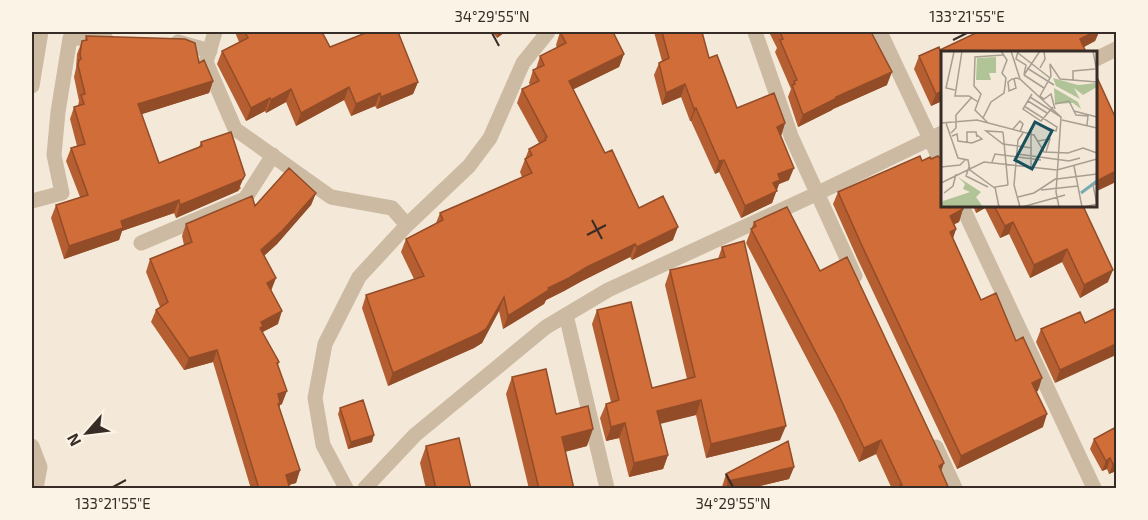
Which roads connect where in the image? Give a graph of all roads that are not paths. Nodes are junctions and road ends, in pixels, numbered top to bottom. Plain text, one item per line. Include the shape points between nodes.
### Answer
1 (41, 32) edge
2 (215, 32) edge
3 (548, 32) edge
4 (755, 32) edge
5 (880, 32) edge
6 (126, 40) edge
7 (159, 41) edge
8 (1116, 49) edge
9 (210, 51) junction
10 (1097, 58) edge
11 (32, 86) edge
12 (936, 136) edge
13 (273, 156) junction
14 (941, 159) edge
15 (816, 194) junction
16 (32, 201) edge
17 (962, 207) edge
18 (407, 225) junction
19 (141, 243) dead end
20 (861, 288) edge
21 (566, 315) junction
22 (930, 436) edge
23 (32, 446) edge
24 (36, 489) edge
25 (346, 489) edge
26 (365, 489) edge
27 (607, 489) edge
28 (955, 489) edge
29 (1094, 489) edge

1 - 11 street
2 - 9 street
3 - 18 street via 523,63 490,138 469,166
4 - 15 street
5 - 12 street
6 - 16 street via 70,38 54,155 62,193
7 - 9 street via 182,42
8 - 10 street
9 - 13 street via 206,62 236,129
12 - 14 street
12 - 15 street
13 - 18 street via 331,197 392,208
13 - 19 street via 245,199
15 - 20 street
15 - 21 street via 608,290
17 - 29 street
18 - 25 street via 358,277 325,344 315,398 323,445
21 - 26 street via 546,327 415,435
21 - 27 street
22 - 28 street
23 - 24 street via 40,467

